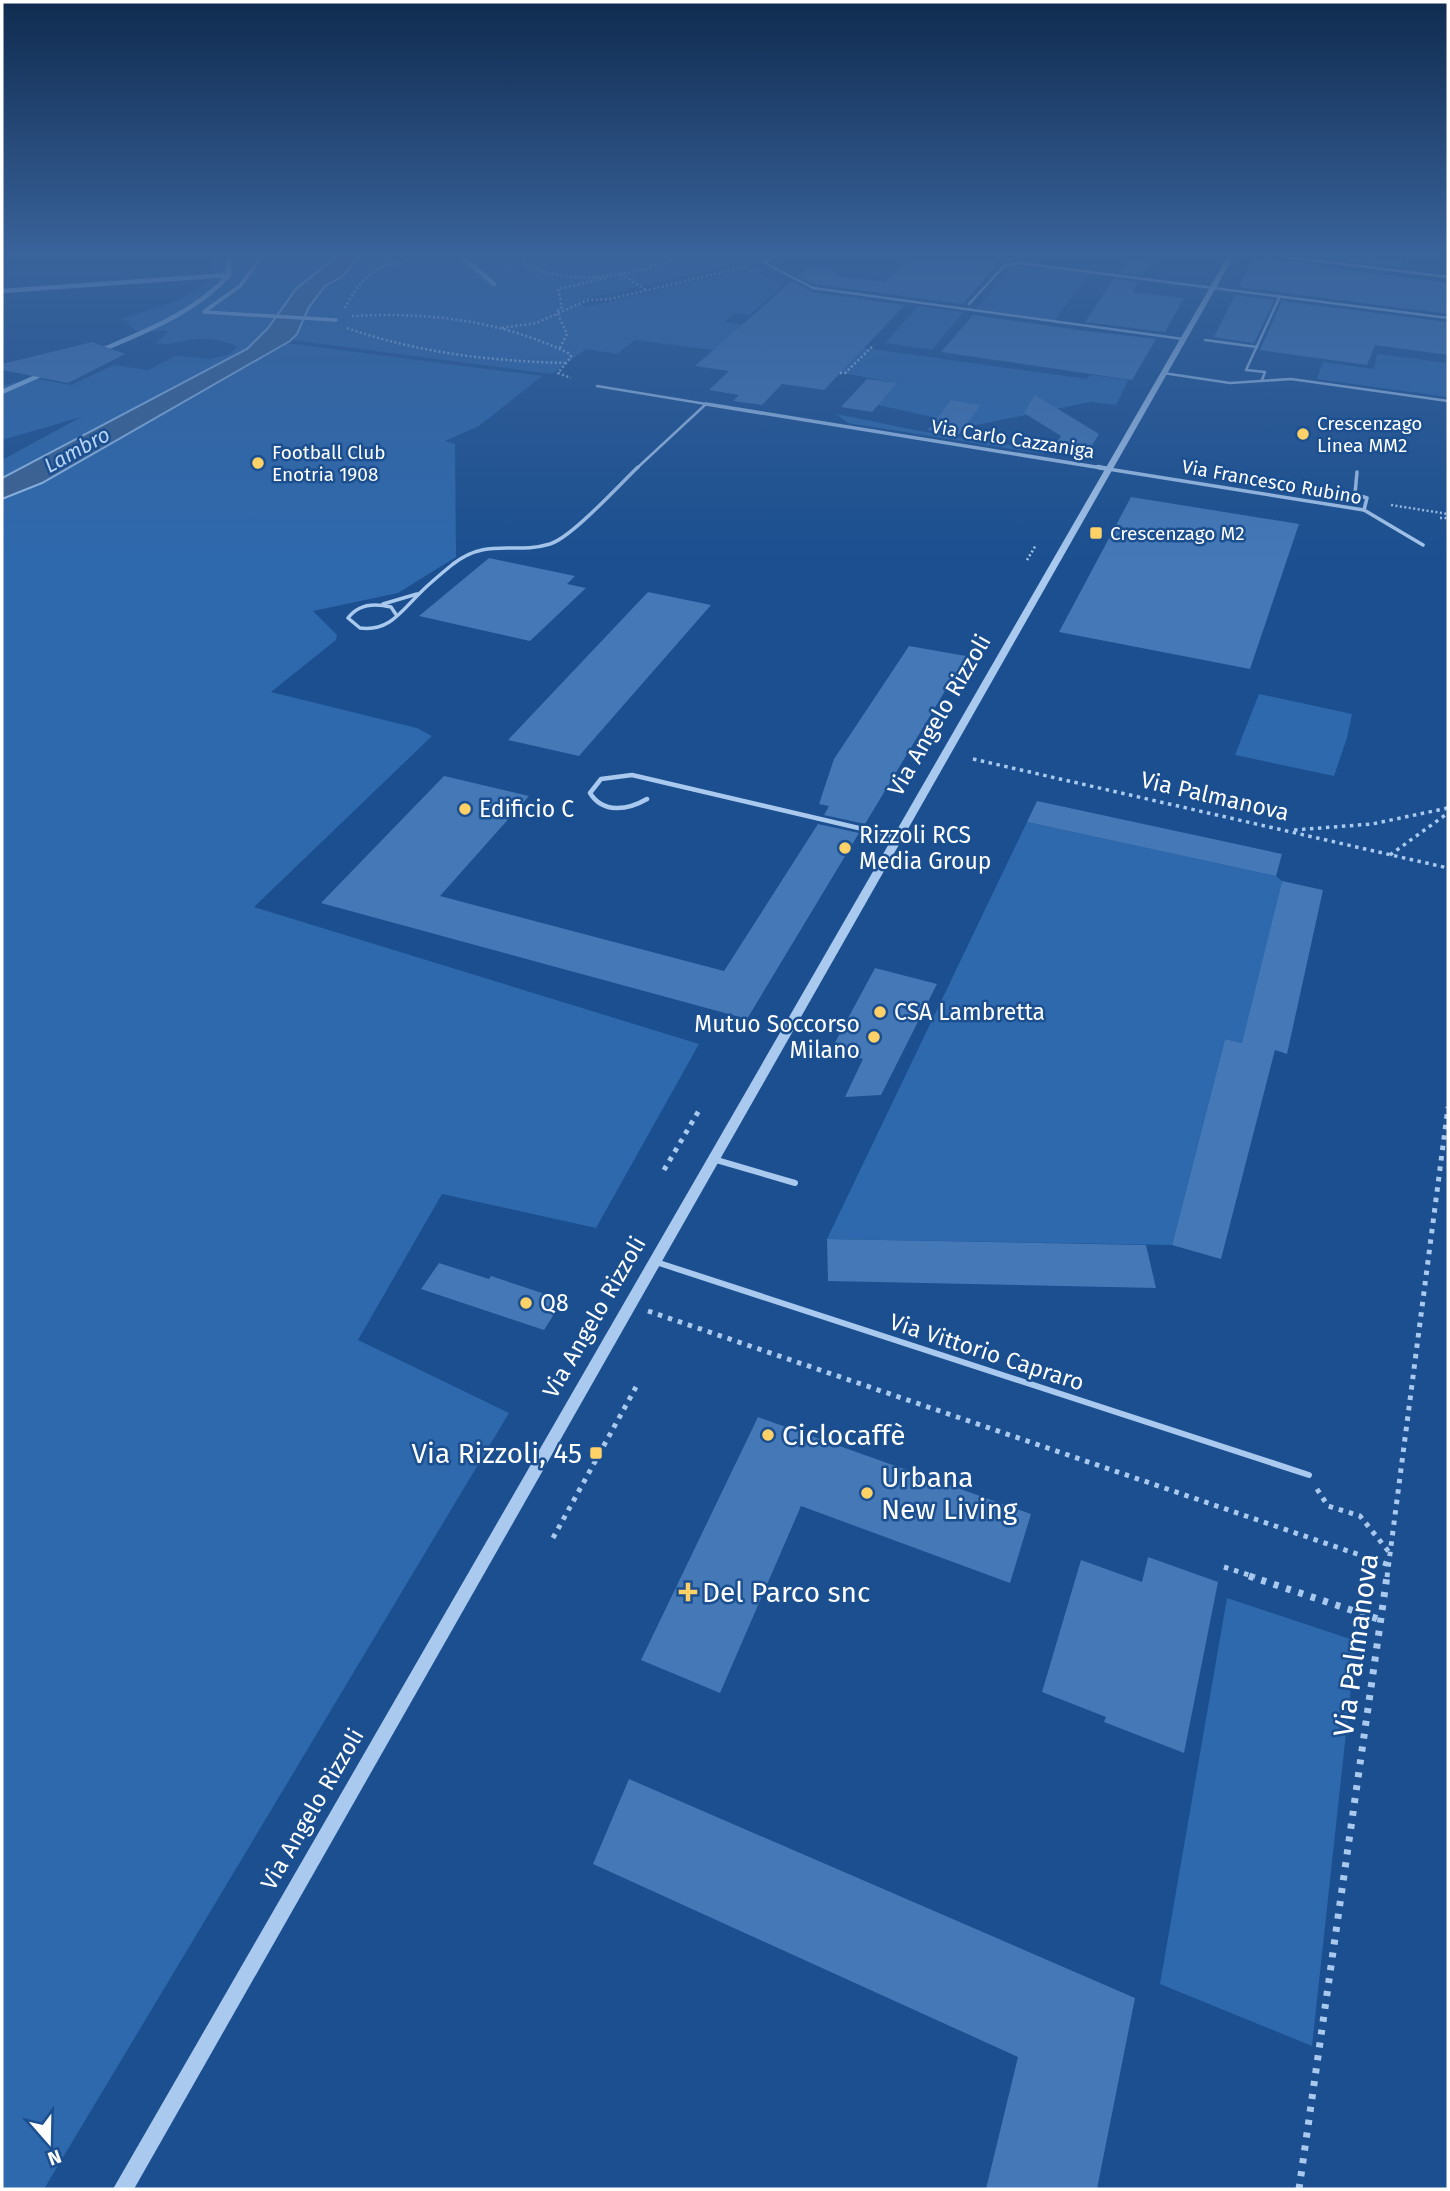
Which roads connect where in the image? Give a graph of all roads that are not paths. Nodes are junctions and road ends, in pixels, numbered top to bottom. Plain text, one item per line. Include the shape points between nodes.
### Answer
1 (1172, 358) edge
2 (1252, 358) edge
3 (1163, 373) junction
4 (1262, 380) junction
5 (597, 386) dead end
6 (1448, 401) edge
7 (706, 404) junction
8 (1108, 469) junction
9 (1357, 472) dead end
10 (1364, 510) junction
11 (1423, 545) dead end
12 (420, 593) junction
13 (380, 605) junction
14 (397, 616) junction
15 (647, 799) dead end
16 (897, 837) junction
17 (713, 1158) junction
18 (794, 1182) dead end
19 (654, 1261) junction
20 (1308, 1475) road end
21 (123, 2189) edge

1 - 3 street, Via Angelo Rizzoli
2 - 4 lane via 1246,370 1265,372
3 - 4 lane via 1230,383
3 - 8 street, Via Angelo Rizzoli
4 - 6 lane via 1291,379
5 - 7 lane, Via Carlo Cazzaniga
7 - 8 street, Via Carlo Cazzaniga
7 - 12 lane via 559,540 541,546 496,545 475,550
8 - 10 lane, Via Francesco Rubino
8 - 16 street, Via Angelo Rizzoli
9 - 10 lane via 1354,494 1367,498
10 - 11 lane, Via Francesco Rubino
12 - 13 lane
12 - 14 lane
13 - 14 lane via 391,607
13 - 14 lane via 354,610 349,622 371,629
15 - 16 lane via 633,807 614,808 597,803 590,793 602,778 632,775
16 - 17 street, Via Angelo Rizzoli
17 - 18 lane
17 - 19 street, Via Angelo Rizzoli
19 - 20 lane, Via Vittorio Capraro
19 - 21 street, Via Angelo Rizzoli

